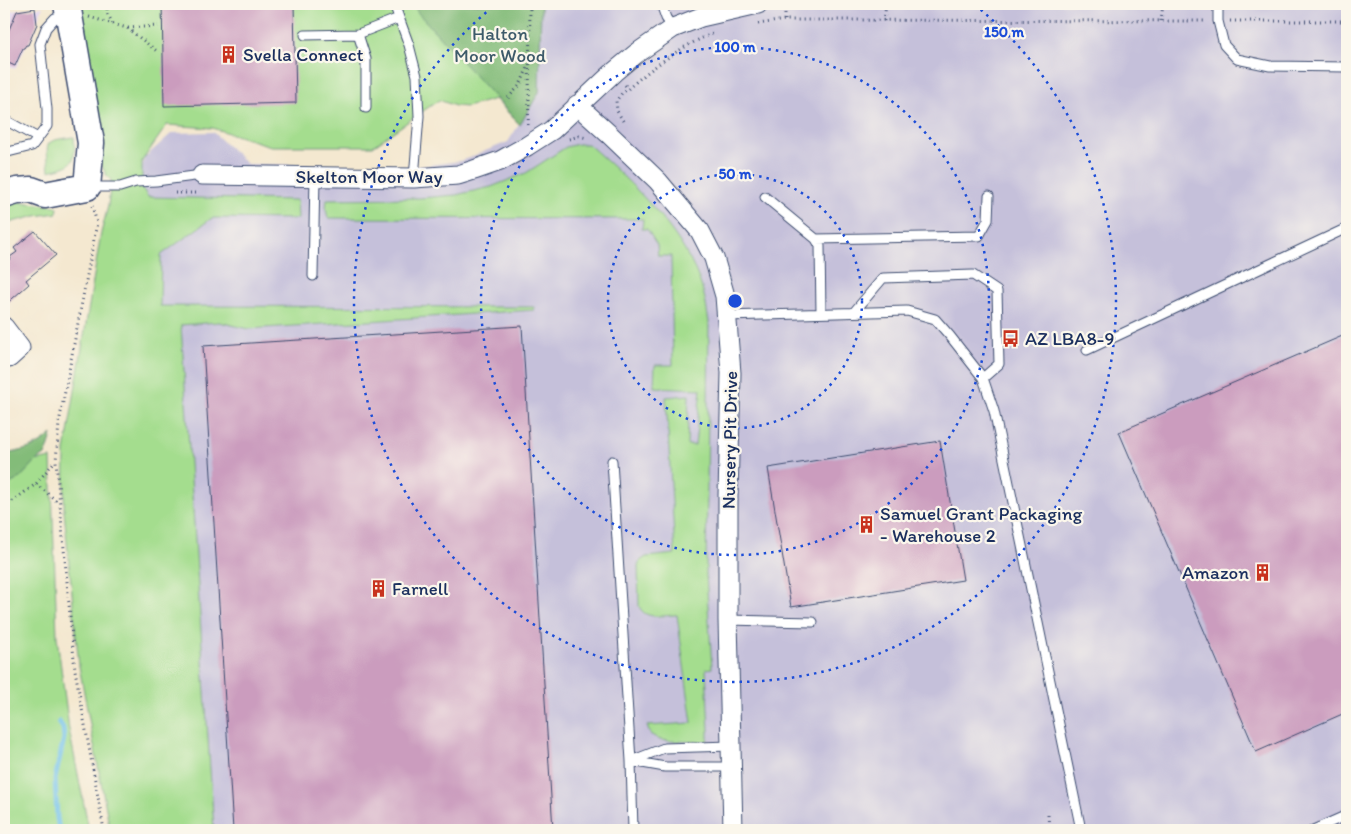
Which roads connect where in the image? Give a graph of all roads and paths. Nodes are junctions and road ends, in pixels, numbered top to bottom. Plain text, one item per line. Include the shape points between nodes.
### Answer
1 (10, 4) edge
2 (107, 4) edge
3 (394, 4) edge
4 (530, 4) edge
5 (660, 4) edge
6 (758, 4) edge
7 (785, 4) edge
8 (886, 4) edge
9 (1163, 4) edge
10 (1218, 4) edge
11 (4, 5) edge
12 (68, 8) edge
13 (399, 18) junction
14 (786, 20) junction
15 (884, 20) junction
16 (1161, 21) junction
17 (1218, 21) junction
18 (1347, 21) edge
19 (753, 24) dead end
20 (114, 25) junction
21 (158, 26) dead end
22 (127, 28) junction
23 (673, 28) junction
24 (718, 32) dead end
25 (358, 34) junction
26 (305, 35) dead end
27 (158, 52) dead end
28 (530, 63) junction
29 (1347, 67) edge
30 (614, 72) junction
31 (508, 98) dead end
32 (577, 105) junction
33 (366, 108) dead end
34 (6, 122) dead end
35 (38, 138) junction
36 (527, 146) junction
37 (4, 153) edge
38 (202, 175) joint
39 (315, 177) junction
40 (414, 178) junction
41 (98, 186) junction
42 (4, 195) edge
43 (989, 196) dead end
44 (765, 197) dead end
45 (1347, 228) edge
46 (816, 239) junction
47 (313, 276) dead end
48 (854, 312) junction
49 (821, 314) junction
50 (726, 316) junction
51 (4, 327) edge
52 (1087, 350) dead end
53 (9, 358) dead end
54 (983, 378) junction
55 (56, 461) junction
56 (612, 461) dead end
57 (36, 484) junction
58 (60, 503) junction
59 (4, 507) edge
60 (728, 620) junction
61 (813, 622) dead end
62 (731, 746) junction
63 (632, 760) junction
64 (732, 767) junction
65 (1048, 815) dead end
66 (1347, 815) edge
67 (104, 830) edge
68 (633, 830) edge
69 (733, 830) edge
70 (1049, 830) edge
71 (1081, 830) edge
72 (1313, 830) edge

1 - 11 path
2 - 20 path
3 - 13 lane
4 - 28 path
5 - 23 lane
6 - 23 street, Skelton Moor Way
7 - 14 path
8 - 15 path
9 - 16 path
10 - 17 lane
12 - 20 path
12 - 35 lane via 46,28 40,44 47,126
12 - 41 street
13 - 25 lane
13 - 40 lane via 417,76 419,116
14 - 15 path
14 - 19 path
15 - 16 path
16 - 17 path
17 - 18 path
17 - 29 lane via 1224,45 1237,59 1270,66
20 - 22 path
21 - 22 path
22 - 27 path
23 - 30 street, Skelton Moor Way
24 - 30 path via 676,52 628,89
25 - 26 lane
25 - 33 lane via 366,59
28 - 31 path via 520,85
28 - 36 path
30 - 32 street, Skelton Moor Way
32 - 36 street, Skelton Moor Way via 552,130
32 - 50 street, Nursery Pit Drive via 658,181 700,231 714,258 725,296
34 - 35 lane
35 - 37 lane via 32,146
36 - 40 street, Skelton Moor Way via 500,161 458,175
38 - 39 street, Skelton Moor Way
38 - 41 lane, Skelton Moor Way via 136,182 120,187
39 - 40 street, Skelton Moor Way
39 - 47 lane
41 - 42 street via 45,195 17,190
41 - 55 path via 97,223 59,423
43 - 46 lane via 988,220 979,236
44 - 46 lane
45 - 52 lane
46 - 49 lane via 820,246
48 - 49 lane
48 - 54 lane via 907,311 935,319
48 - 54 lane via 884,278 973,275 997,291 999,364
49 - 50 lane
50 - 60 street, Nursery Pit Drive via 731,373
51 - 53 street via 20,348
54 - 71 lane via 994,411
55 - 57 path
55 - 58 path
56 - 63 lane
57 - 58 path
57 - 59 path
58 - 67 path via 75,670
60 - 61 lane
60 - 62 street, Nursery Pit Drive
62 - 63 lane via 664,748
62 - 64 street, Nursery Pit Drive
63 - 64 lane via 665,767
63 - 68 lane
64 - 69 street, Nursery Pit Drive
65 - 70 path
66 - 72 lane

